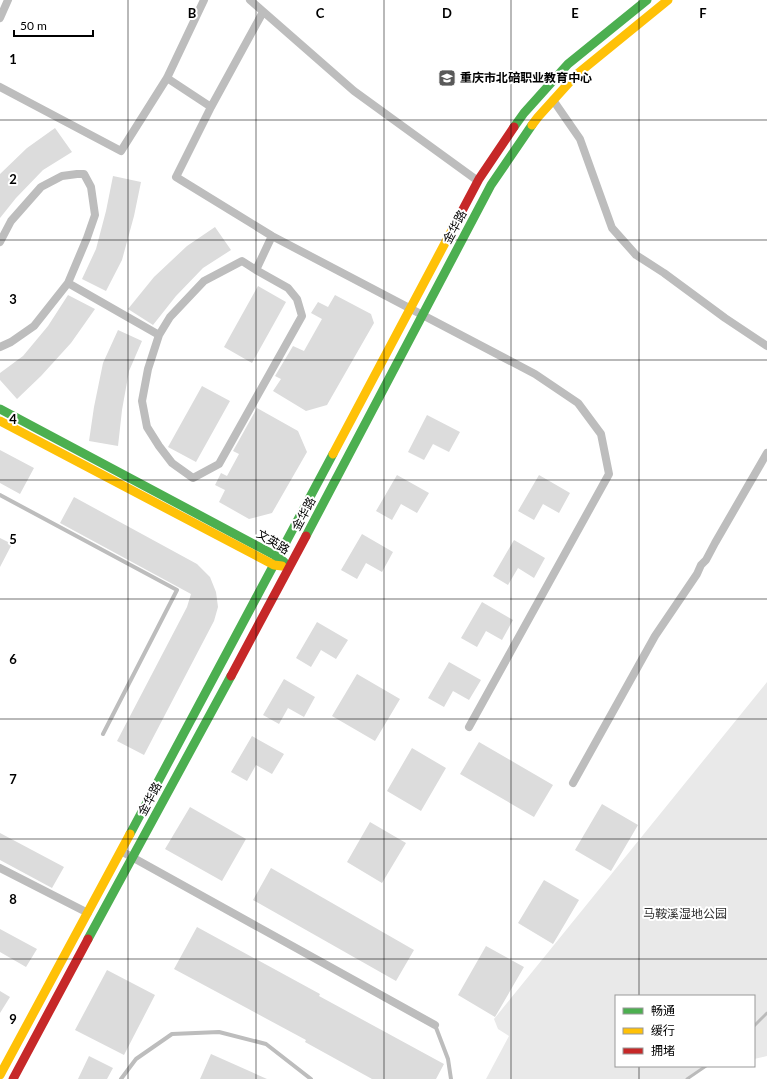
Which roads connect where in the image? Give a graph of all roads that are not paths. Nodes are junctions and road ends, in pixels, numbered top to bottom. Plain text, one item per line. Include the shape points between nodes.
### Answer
1 (8, 0) edge
2 (204, 0) edge
3 (250, 0) edge
4 (647, 0) edge
5 (668, 0) edge
6 (263, 12) junction
7 (0, 18) edge
8 (167, 78) junction
9 (0, 86) edge
10 (553, 100) junction
11 (211, 107) junction
12 (478, 181) junction
13 (272, 236) junction
14 (0, 242) edge
15 (256, 270) junction
16 (68, 283) junction
17 (410, 308) junction
18 (422, 315) junction
19 (159, 335) junction
20 (767, 346) edge
21 (0, 347) edge
22 (0, 409) edge
23 (0, 421) edge
24 (767, 453) edge
25 (0, 495) edge
26 (276, 561) junction
27 (290, 566) junction
28 (469, 727) dead end
29 (103, 734) dead end
30 (573, 783) dead end
31 (121, 851) junction
32 (132, 857) junction
33 (0, 868) edge
34 (88, 913) junction
35 (436, 1025) joint
36 (0, 1075) edge
37 (13, 1079) edge
38 (121, 1079) edge
39 (311, 1079) edge
40 (451, 1079) edge

1 - 7 street
2 - 8 street
3 - 6 street
4 - 12 main road, 金华路 via 568,64 524,113
5 - 10 main road, 金华路 via 576,75
6 - 11 street
6 - 12 street via 354,92
8 - 9 street via 121,151
8 - 11 street
10 - 18 main road, 金华路 via 538,117 491,185
10 - 20 street via 580,139 612,228 636,254
11 - 13 street via 176,177
12 - 17 main road, 金华路
13 - 15 street
13 - 17 street
14 - 16 street via 11,221 42,187 62,176 84,174 91,187 95,215
15 - 19 street via 242,261 204,281 170,317
15 - 19 street via 288,288 297,300 302,316 219,464 192,478 172,463 147,427 142,401 148,369
16 - 19 street
16 - 21 street via 34,326
17 - 18 street
17 - 26 main road, 金华路
18 - 27 main road, 金华路
18 - 28 street via 535,374 578,403 601,434 609,474
22 - 26 main road, 文英路
23 - 26 main road, 文英路
24 - 30 street via 706,560 655,636
25 - 29 lane via 177,590
26 - 27 main road, 文英路
26 - 31 main road, 金华路
27 - 32 main road, 金华路
31 - 32 street
31 - 34 main road, 金华路
32 - 35 street
32 - 37 main road, 金华路
33 - 34 street
34 - 36 main road, 金华路
35 - 40 lane via 448,1059
38 - 39 lane via 136,1059 172,1034 219,1032 266,1044

